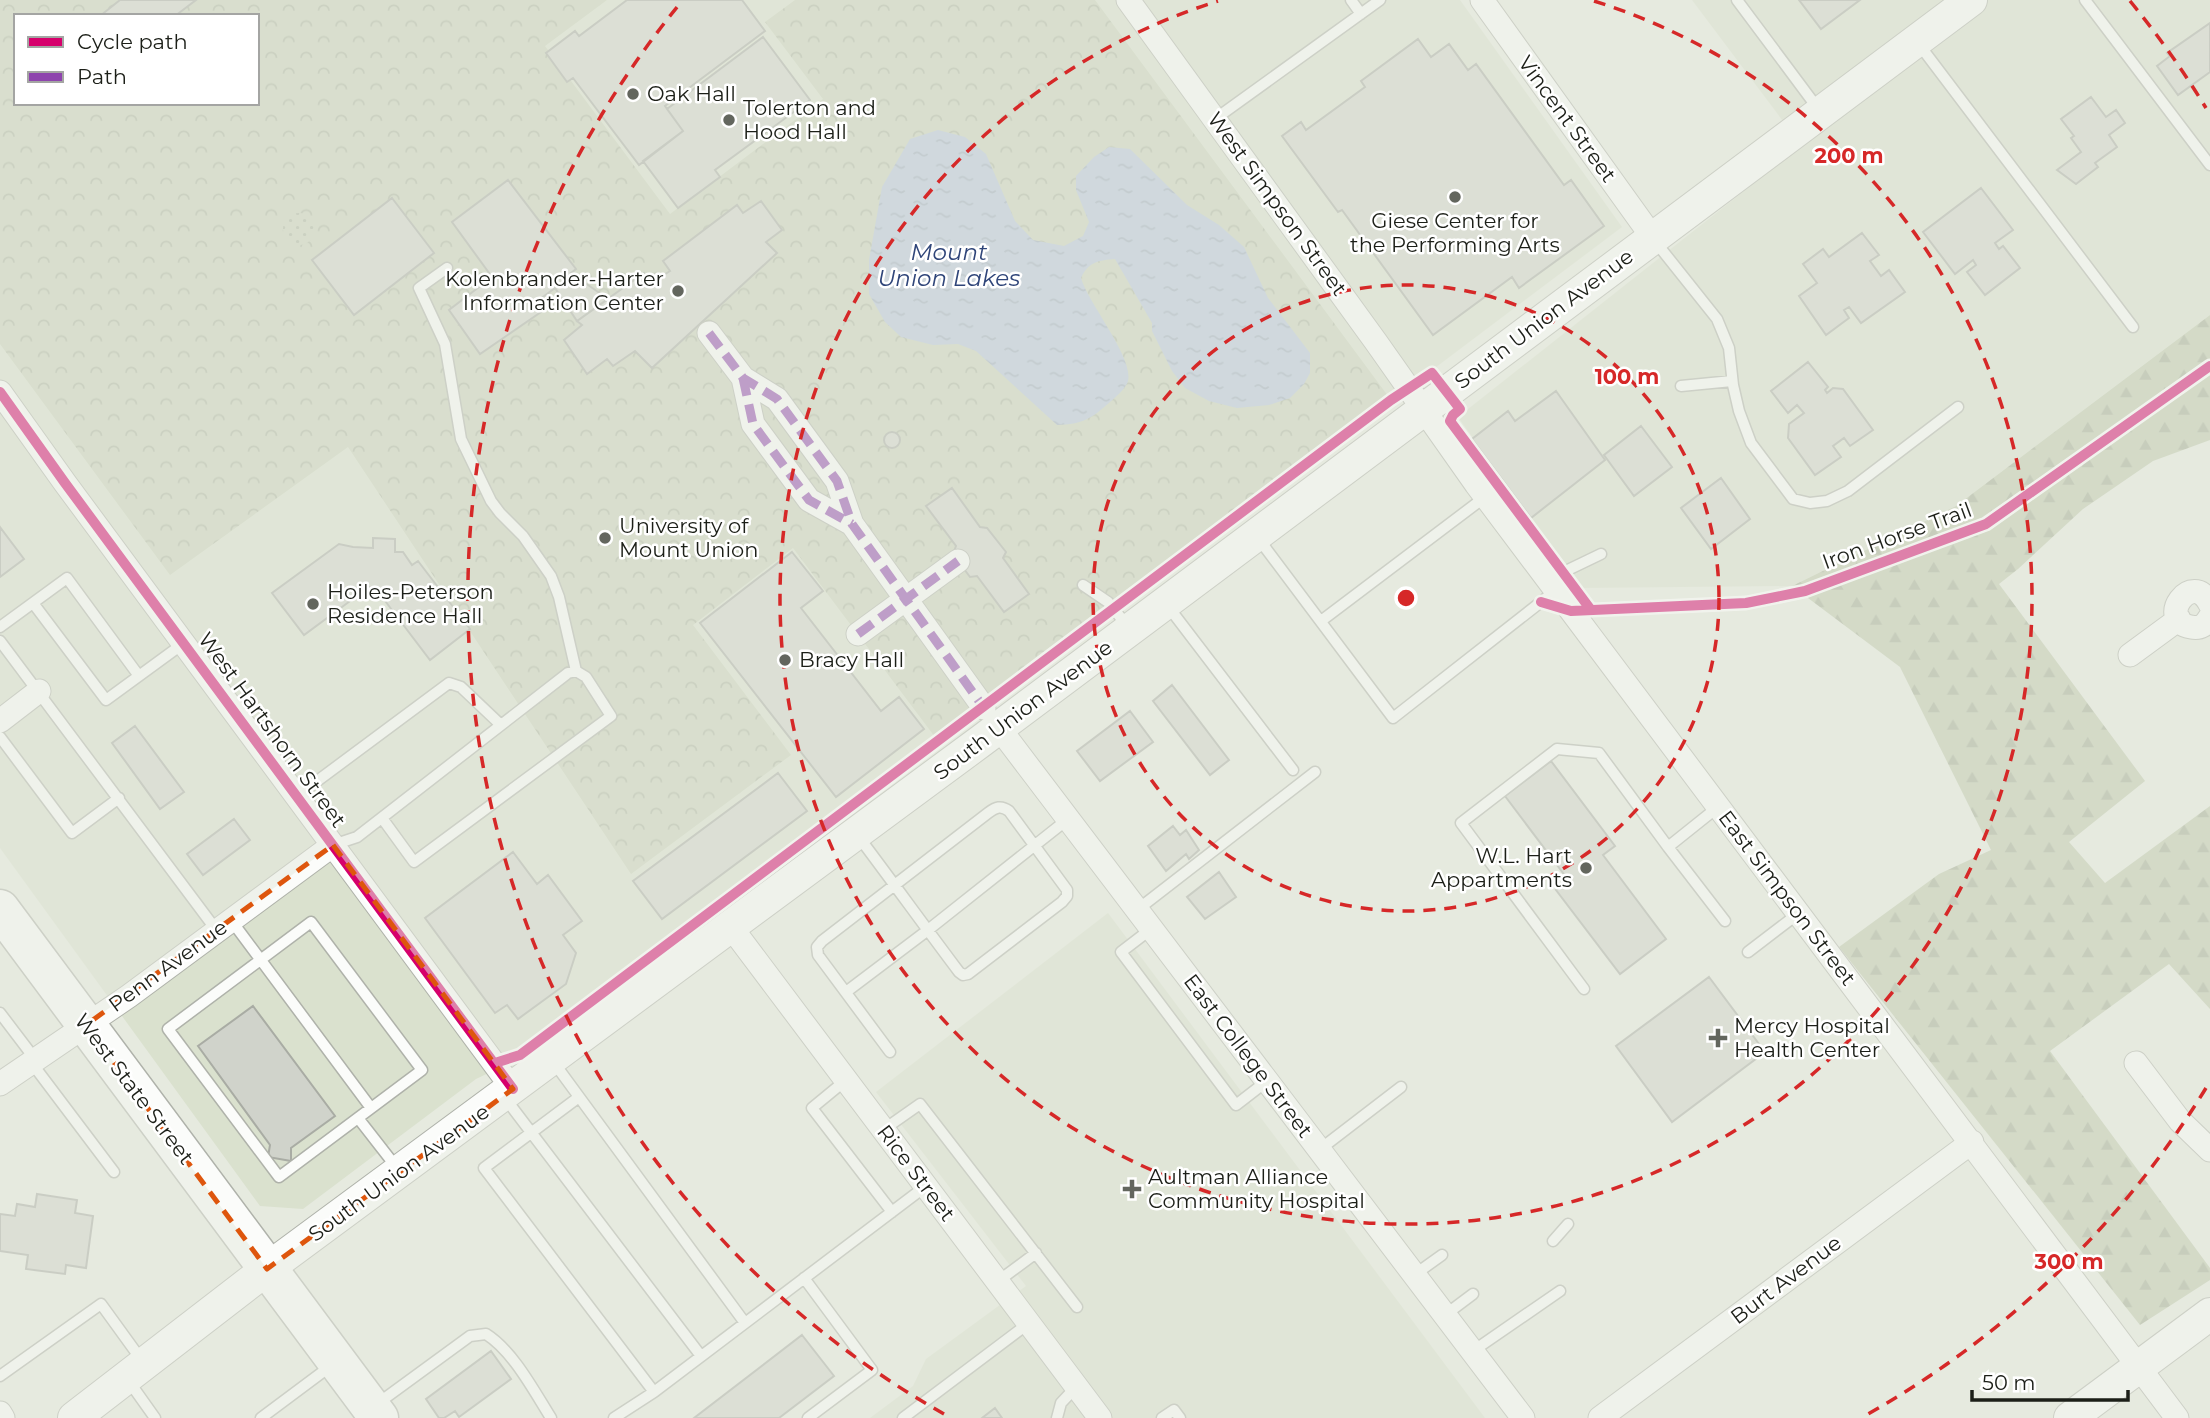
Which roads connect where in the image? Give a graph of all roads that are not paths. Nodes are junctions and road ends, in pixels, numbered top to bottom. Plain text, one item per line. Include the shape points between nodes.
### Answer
1 (1128, 0) edge
2 (1351, 0) edge
3 (1380, 0) edge
4 (1482, 0) edge
5 (1737, 0) edge
6 (1971, 0) edge
7 (2085, 0) edge
8 (1361, 14) junction
9 (1916, 41) junction
10 (1821, 112) junction
11 (1215, 119) junction
12 (2210, 166) edge
13 (1653, 238) junction
14 (447, 268) dead end
15 (2133, 327) dead end
16 (709, 333) dead end
17 (743, 378) junction
18 (1732, 382) junction
19 (1681, 386) dead end
20 (0, 393) edge
21 (1958, 407) dead end
22 (1423, 410) junction
23 (1485, 497) junction
24 (852, 524) junction
25 (1256, 535) junction
26 (1601, 554) dead end
27 (958, 561) dead end
28 (1083, 585) dead end
29 (1551, 585) junction
30 (906, 599) junction
31 (33, 603) junction
32 (1165, 603) junction
33 (2179, 619) junction
34 (2209, 620) edge
35 (1321, 621) junction
36 (0, 627) edge
37 (1130, 629) junction
38 (858, 634) dead end
39 (0, 641) edge
40 (184, 643) junction
41 (2130, 655) dead end
42 (576, 671) junction
43 (139, 676) junction
44 (39, 691) junction
45 (991, 718) junction
46 (0, 721) edge
47 (501, 725) junction
48 (0, 737) edge
49 (1293, 770) dead end
50 (1315, 772) dead end
51 (297, 796) junction
52 (118, 798) junction
53 (1718, 807) junction
54 (382, 818) junction
55 (1068, 819) junction
56 (857, 834) junction
57 (333, 845) junction
58 (1036, 846) junction
59 (1668, 847) junction
60 (895, 886) junction
61 (1137, 910) junction
62 (2, 914) edge
63 (1799, 914) junction
64 (1725, 920) dead end
65 (224, 926) junction
66 (731, 927) junction
67 (1152, 929) junction
68 (929, 930) junction
69 (1748, 952) dead end
70 (260, 960) junction
71 (1584, 989) dead end
72 (846, 992) junction
73 (0, 1013) edge
74 (86, 1025) junction
75 (890, 1052) dead end
76 (33, 1060) junction
77 (552, 1060) junction
78 (2136, 1063) dead end
79 (846, 1080) junction
80 (1267, 1081) junction
81 (0, 1084) edge
82 (1401, 1087) dead end
83 (508, 1092) junction
84 (579, 1097) junction
85 (372, 1108) junction
86 (358, 1118) junction
87 (883, 1130) junction
88 (531, 1132) junction
89 (1972, 1142) junction
90 (1319, 1150) junction
91 (2210, 1150) edge
92 (114, 1172) dead end
93 (400, 1172) junction
94 (926, 1186) junction
95 (892, 1212) junction
96 (1569, 1224) dead end
97 (1553, 1241) dead end
98 (1036, 1253) junction
99 (1442, 1255) dead end
100 (267, 1269) junction
101 (1415, 1275) junction
102 (804, 1278) junction
103 (998, 1282) junction
104 (1560, 1291) dead end
105 (1473, 1294) dead end
106 (1077, 1307) dead end
107 (2210, 1314) edge
108 (1445, 1315) junction
109 (745, 1323) junction
110 (1029, 1323) junction
111 (1473, 1351) junction
112 (701, 1356) junction
113 (337, 1362) junction
114 (2139, 1366) junction
115 (136, 1371) junction
116 (0, 1377) edge
117 (1076, 1387) junction
118 (654, 1392) junction
119 (0, 1413) edge
120 (375, 1413) edge
121 (4, 1418) edge
122 (74, 1418) edge
123 (155, 1418) edge
124 (261, 1418) edge
125 (551, 1418) edge
126 (614, 1418) edge
127 (808, 1418) edge
128 (903, 1418) edge
129 (1057, 1418) edge
130 (1100, 1418) edge
131 (1162, 1418) edge
132 (1180, 1418) edge
133 (1523, 1418) edge
134 (1600, 1418) edge
135 (2070, 1418) edge
136 (2178, 1418) edge

1 - 11 street, West Simpson Street
2 - 8 lane
3 - 8 lane
4 - 13 street, Vincent Street
5 - 10 lane
6 - 9 main road, South Union Avenue
7 - 12 lane
8 - 11 lane
9 - 10 main road, South Union Avenue
9 - 15 lane
10 - 13 main road, South Union Avenue
11 - 22 street, West Simpson Street
13 - 18 lane via 1717,319 1729,348
13 - 22 main road, South Union Avenue
14 - 42 lane via 419,288 445,345 461,439 491,501 551,576
16 - 17 street
17 - 24 street via 777,399 837,481
17 - 24 street via 752,424 809,500
18 - 19 lane
18 - 21 lane via 1751,443 1793,499 1810,503 1848,491
20 - 40 street, West Hartshorn Street
22 - 23 street, East Simpson Street
22 - 25 main road, South Union Avenue
23 - 29 street, East Simpson Street
23 - 35 lane
24 - 30 street, East College Street
25 - 32 main road, South Union Avenue
25 - 35 lane
26 - 29 lane
27 - 30 street
28 - 37 lane via 1108,602
29 - 35 lane via 1393,718
29 - 53 street, East Simpson Street
30 - 38 street
30 - 45 street, East College Street
31 - 36 lane
31 - 43 lane via 106,700
31 - 43 lane via 67,578
32 - 37 main road, South Union Avenue
32 - 49 lane
33 - 34 street via 2196,628
33 - 34 street via 2175,611 2178,602 2185,594 2200,592 2207,597
33 - 41 street
37 - 45 main road, South Union Avenue
39 - 44 lane
40 - 43 lane
40 - 51 street, West Hartshorn Street
42 - 47 lane
42 - 54 lane via 586,677 611,716 414,862
44 - 46 street
44 - 52 lane
45 - 55 street, East College Street
45 - 56 main road, South Union Avenue
47 - 51 lane via 461,687 449,683
47 - 54 lane
48 - 52 lane via 72,833
50 - 61 lane
51 - 57 street, West Hartshorn Street
52 - 65 lane
53 - 59 lane
53 - 63 street, East Simpson Street
54 - 57 lane via 357,837
55 - 58 lane
55 - 61 street, East College Street
56 - 60 lane
56 - 66 main road, South Union Avenue
57 - 65 street, Penn Avenue
57 - 83 street, West Hartshorn Street
58 - 60 lane via 1009,811 998,807
58 - 68 lane
58 - 68 lane via 1065,886 1067,896 1062,902 965,975
59 - 64 lane
59 - 71 lane via 1599,753 1557,749 1461,823
60 - 68 lane
60 - 72 lane via 817,947
61 - 67 street, East College Street
62 - 74 highway, West State Street
63 - 69 lane
63 - 89 street, East Simpson Street
65 - 70 lane
65 - 74 street, Penn Avenue
66 - 77 main road, South Union Avenue
66 - 79 street, Rice Street
67 - 80 street, East College Street
67 - 80 lane via 1121,952 1236,1105
68 - 72 lane
70 - 85 lane
70 - 85 lane via 311,922 422,1070
70 - 86 lane via 168,1029 279,1177
72 - 75 lane
73 - 76 lane
74 - 76 street, Penn Avenue
74 - 100 highway, West State Street
76 - 81 street, Penn Avenue
76 - 92 lane
77 - 83 main road, South Union Avenue
77 - 84 lane
78 - 91 street via 2180,1121
79 - 87 street, Rice Street
79 - 95 lane via 812,1108
80 - 90 street, East College Street
82 - 90 lane
83 - 88 lane
83 - 93 main road, South Union Avenue
84 - 88 lane
84 - 109 lane
85 - 86 lane
86 - 93 lane
87 - 94 street, Rice Street
87 - 98 lane via 920,1104
88 - 112 lane
88 - 118 lane via 484,1168
89 - 114 street, East Simpson Street
89 - 134 street, Burt Avenue
90 - 101 street, East College Street
93 - 100 main road, South Union Avenue
94 - 95 lane
94 - 103 street, Rice Street
95 - 102 lane
96 - 97 lane
98 - 103 lane
98 - 106 lane
99 - 101 lane
100 - 113 highway, West State Street
100 - 115 main road, South Union Avenue
101 - 108 street, East College Street
102 - 109 lane
102 - 127 lane via 872,1370
103 - 110 street, Rice Street
104 - 111 lane
105 - 108 lane
107 - 114 main road
108 - 111 street, East College Street
109 - 112 lane
110 - 117 street, Rice Street
110 - 128 lane
111 - 133 street, East College Street
112 - 118 lane
113 - 120 highway, West State Street
113 - 124 lane
114 - 135 main road
114 - 136 street, East Simpson Street
115 - 116 lane via 100,1304
115 - 122 main road, South Union Avenue
115 - 123 lane
117 - 129 lane via 1061,1403
117 - 130 street, Rice Street
118 - 126 lane
119 - 121 street
120 - 125 lane via 470,1336 486,1334 497,1341
131 - 132 lane via 1174,1410

